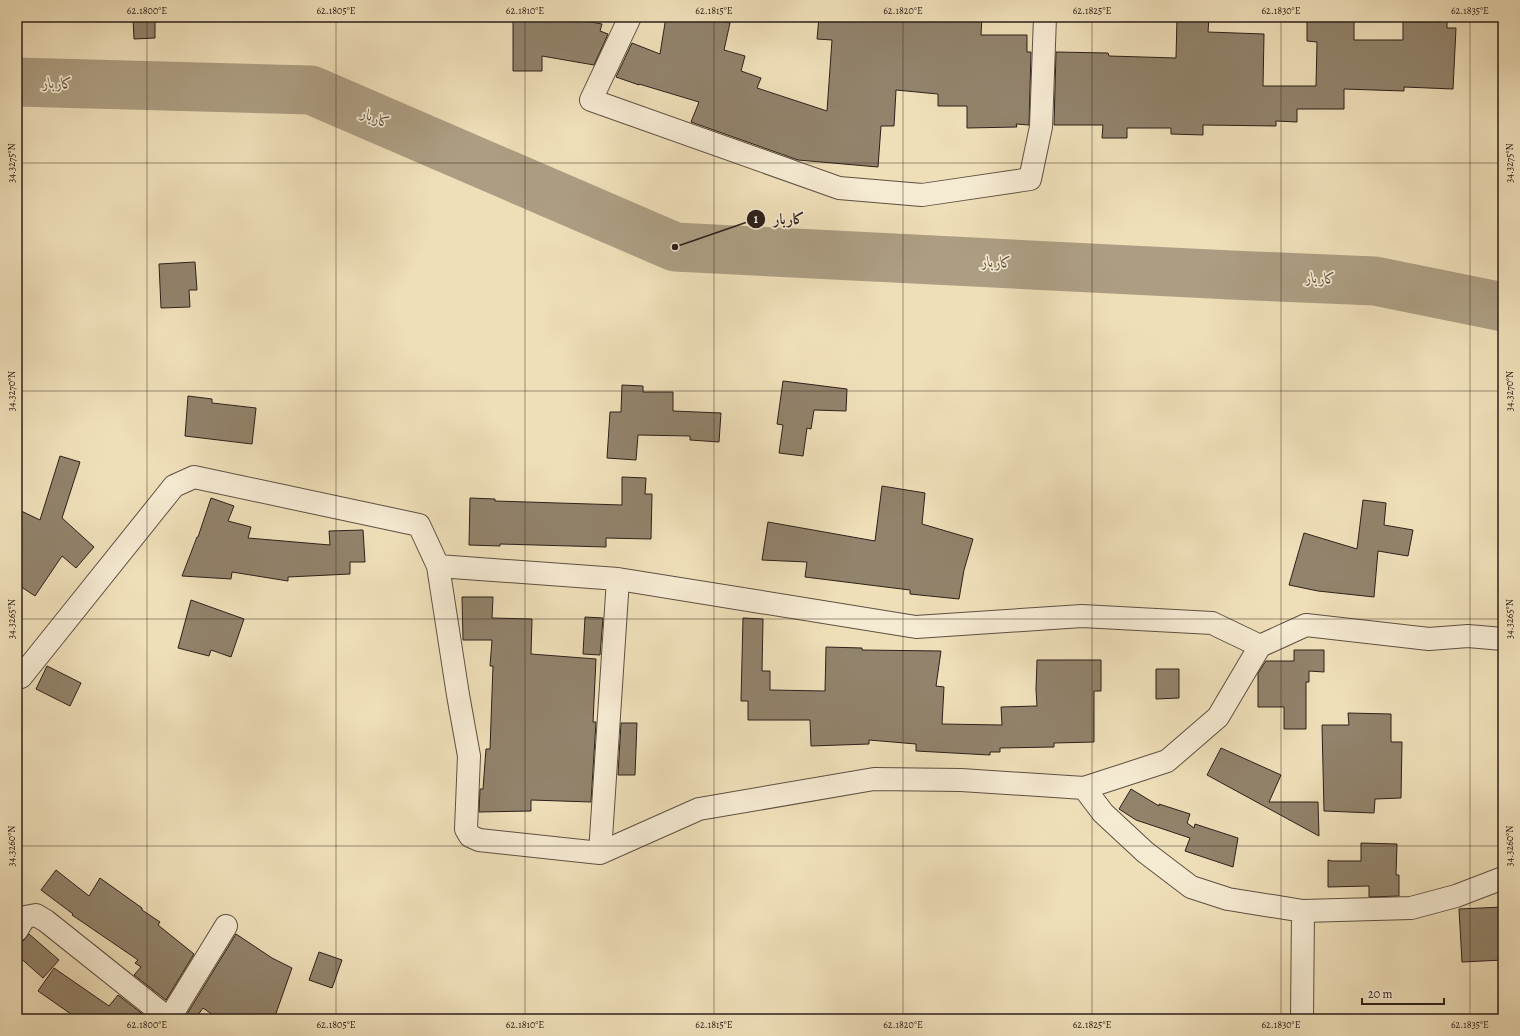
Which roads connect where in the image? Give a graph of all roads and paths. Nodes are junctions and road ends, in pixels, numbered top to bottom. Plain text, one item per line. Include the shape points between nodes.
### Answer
1 (630, 17) edge
2 (1045, 17) edge
3 (438, 566) junction
4 (618, 579) junction
5 (1503, 640) edge
6 (1260, 646) junction
7 (17, 678) edge
8 (1084, 788) junction
9 (600, 853) junction
10 (1503, 878) edge
11 (1303, 911) junction
12 (226, 926) dead end
13 (17, 930) edge
14 (169, 1019) edge
15 (1302, 1019) edge

1 - 2 street via 591,100 839,188 922,195 1030,179 1041,127
3 - 4 street
3 - 7 street via 419,525 194,477 174,486 26,671
3 - 9 street via 469,756 466,828 470,836 479,840
4 - 6 street via 916,627 1082,616 1212,623
4 - 9 street
5 - 6 street via 1468,636 1429,639 1306,625
6 - 8 street via 1218,717 1166,761
8 - 9 street via 961,780 874,779 699,809
8 - 11 street via 1103,813 1145,852 1191,887 1228,899
10 - 11 street via 1456,896 1411,908
11 - 15 street
12 - 14 street
13 - 14 street via 25,917 36,915 46,920

